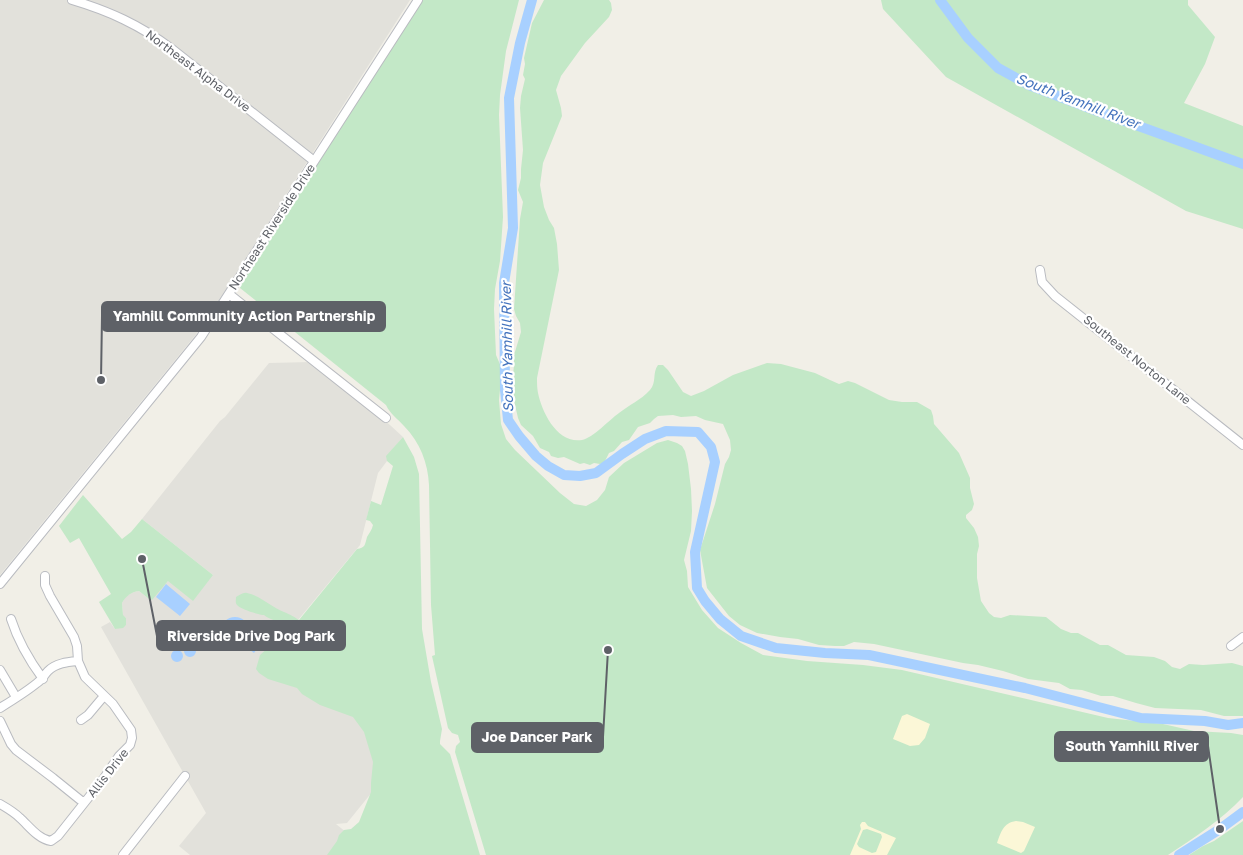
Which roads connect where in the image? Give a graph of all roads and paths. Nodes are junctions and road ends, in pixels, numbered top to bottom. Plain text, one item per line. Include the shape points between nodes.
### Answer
1 (72, 0) edge
2 (418, 0) edge
3 (314, 161) junction
4 (1040, 270) dead end
5 (230, 294) junction
6 (386, 418) dead end
7 (1243, 445) edge
8 (45, 576) dead end
9 (0, 584) edge
10 (11, 619) dead end
11 (1243, 637) edge
12 (1231, 646) dead end
13 (78, 661) junction
14 (0, 670) edge
15 (42, 679) junction
16 (104, 696) junction
17 (16, 697) junction
18 (0, 708) edge
19 (81, 720) dead end
20 (0, 721) edge
21 (184, 776) dead end
22 (84, 803) junction
23 (0, 804) edge
24 (123, 855) edge

1 - 3 street, Northeast Alpha Drive via 120,17 161,40
2 - 3 street, Northeast Riverside Drive
3 - 5 street, Northeast Riverside Drive
4 - 7 street, Southeast Norton Lane via 1042,282 1055,296
5 - 6 street
5 - 9 street, Northeast Riverside Drive via 201,337
8 - 13 street via 50,596 74,637
10 - 15 street
11 - 12 street
13 - 15 street via 58,665
13 - 16 street, Allis Drive via 86,677
14 - 17 street
15 - 17 street
16 - 19 street
16 - 22 street, Allis Drive via 131,730 132,742
17 - 18 street
20 - 22 street via 16,750
21 - 24 street
22 - 23 street, Allis Drive via 52,841 44,839

